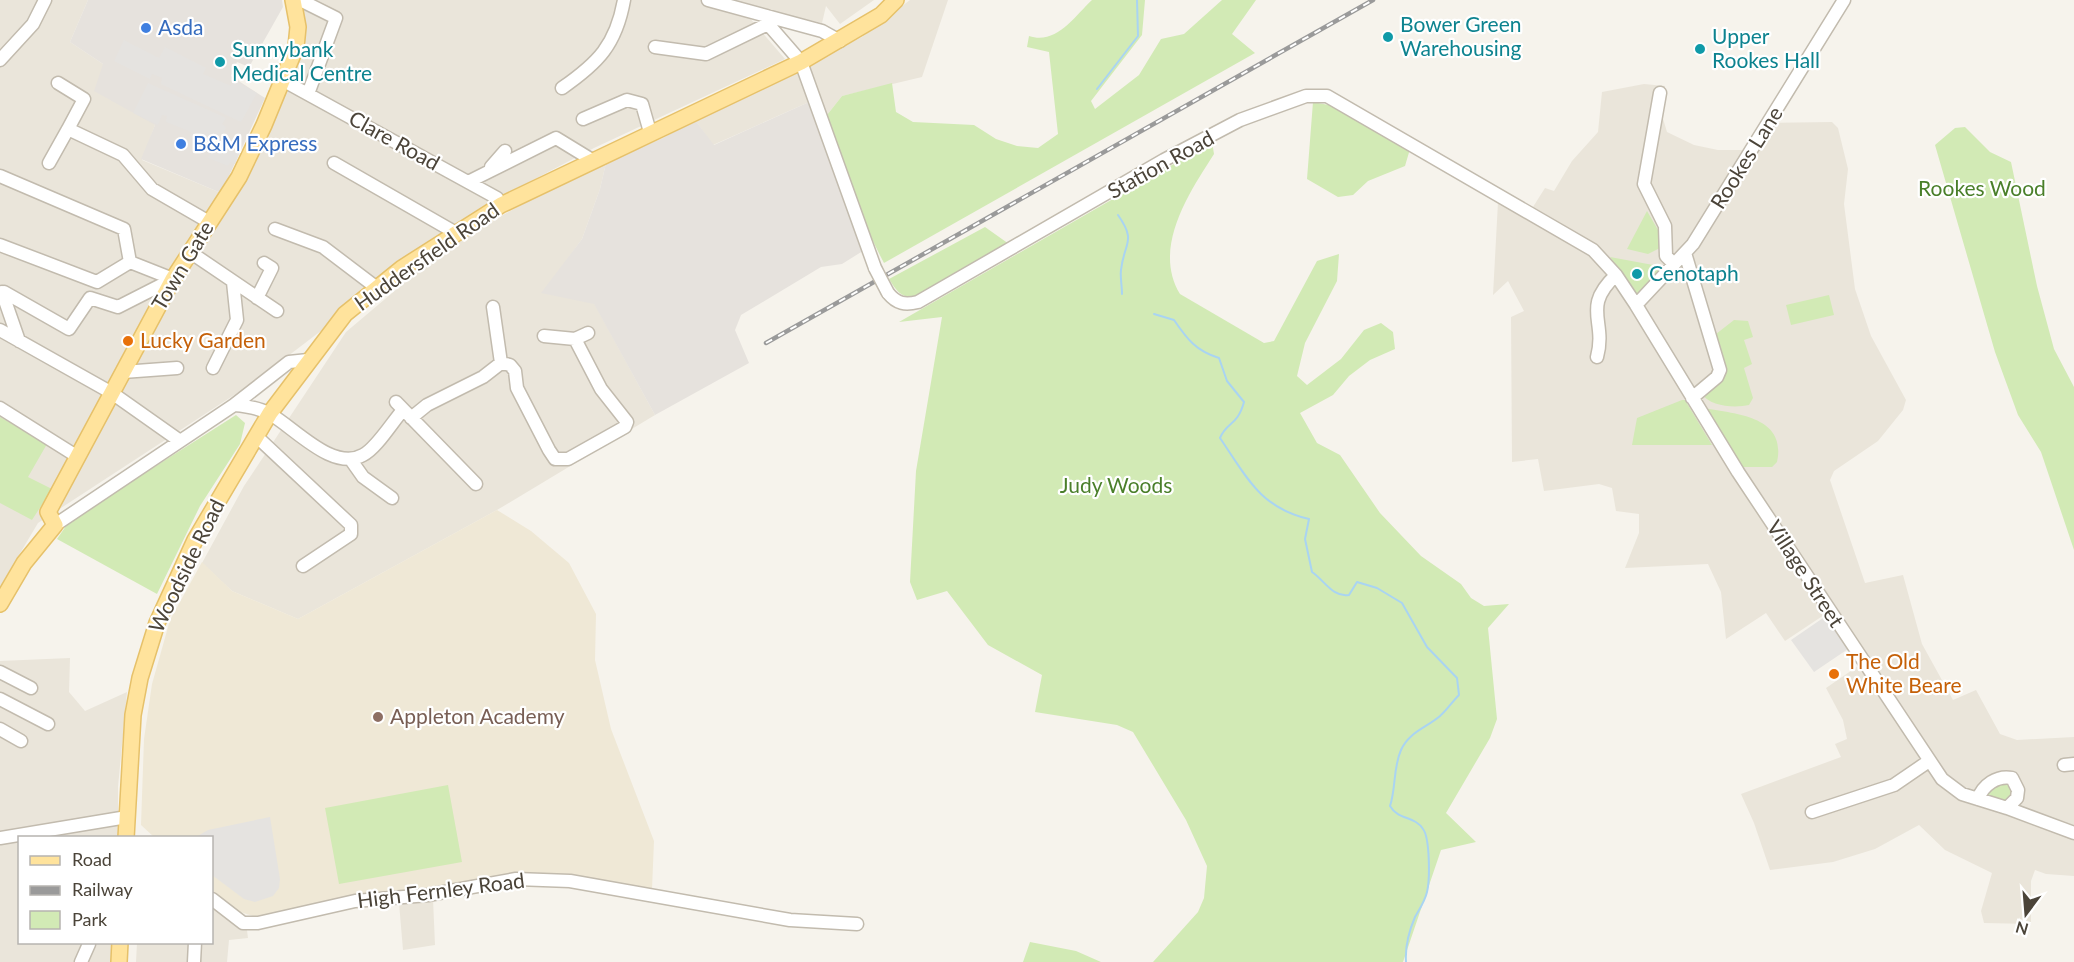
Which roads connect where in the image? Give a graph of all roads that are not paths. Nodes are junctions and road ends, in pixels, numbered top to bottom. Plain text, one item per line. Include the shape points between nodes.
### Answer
1 (45, 0) edge
2 (293, 0) edge
3 (300, 0) edge
4 (624, 0) edge
5 (708, 0) edge
6 (896, 0) edge
7 (1844, 0) edge
8 (768, 20) junction
9 (840, 41) junction
10 (655, 47) dead end
11 (0, 60) edge
12 (801, 62) junction
13 (284, 81) junction
14 (58, 83) dead end
15 (562, 88) dead end
16 (1660, 93) dead end
17 (308, 94) junction
18 (583, 119) dead end
19 (68, 129) junction
20 (650, 132) junction
21 (505, 151) dead end
22 (592, 160) junction
23 (49, 163) dead end
24 (334, 163) dead end
25 (487, 172) junction
26 (0, 176) edge
27 (468, 182) junction
28 (501, 205) junction
29 (209, 222) junction
30 (275, 229) dead end
31 (456, 233) junction
32 (0, 245) edge
33 (190, 252) junction
34 (1685, 253) junction
35 (130, 262) junction
36 (264, 263) dead end
37 (1673, 263) junction
38 (1616, 275) junction
39 (172, 279) junction
40 (233, 282) junction
41 (377, 288) junction
42 (2, 292) edge
43 (257, 298) junction
44 (1636, 305) junction
45 (493, 307) dead end
46 (277, 310) dead end
47 (0, 330) edge
48 (588, 333) dead end
49 (544, 336) dead end
50 (575, 339) junction
51 (20, 341) junction
52 (1597, 357) dead end
53 (308, 360) junction
54 (501, 363) junction
55 (177, 368) dead end
56 (213, 368) dead end
57 (123, 372) junction
58 (112, 393) junction
59 (1692, 398) junction
60 (234, 405) junction
61 (0, 408) edge
62 (403, 410) junction
63 (270, 413) junction
64 (256, 436) junction
65 (180, 441) junction
66 (78, 457) junction
67 (351, 460) junction
68 (476, 484) dead end
69 (392, 498) dead end
70 (55, 525) junction
71 (303, 566) dead end
72 (1, 599) edge
73 (0, 672) edge
74 (31, 688) dead end
75 (0, 699) edge
76 (48, 724) dead end
77 (0, 729) edge
78 (21, 741) dead end
79 (1929, 761) junction
80 (1978, 799) junction
81 (2007, 807) junction
82 (1812, 812) dead end
83 (127, 817) junction
84 (2074, 829) edge
85 (73, 832) edge
86 (24, 836) edge
87 (130, 836) edge
88 (18, 837) edge
89 (0, 838) edge
90 (213, 900) edge
91 (857, 924) dead end
92 (120, 944) edge
93 (195, 944) edge
94 (89, 945) dead end
95 (81, 962) edge
96 (118, 962) edge
97 (194, 962) edge

1 - 11 street via 33,24
2 - 13 main road, Town Gate via 297,37
3 - 17 street via 336,18
4 - 15 street via 601,58
5 - 8 street
6 - 9 main road, Huddersfield Road via 881,15
7 - 34 street, Rookes Lane
8 - 9 street via 822,31
8 - 10 street via 706,54
8 - 12 street, Station Road
9 - 12 main road, Huddersfield Road
12 - 20 main road, Huddersfield Road
12 - 38 street, Station Road, bridge via 875,268 892,299 904,304 918,302 1240,120 1306,96 1327,96 1593,250
13 - 17 street, Clare Road
13 - 29 main road, Town Gate via 239,177
14 - 19 street via 84,99
16 - 37 street via 1644,184 1665,225 1666,256
17 - 27 street, Clare Road
18 - 20 street via 627,100 642,104
19 - 23 street
19 - 29 street via 123,155 152,189
20 - 22 main road, Huddersfield Road
21 - 25 street
22 - 25 street via 556,138
22 - 28 main road, Huddersfield Road
24 - 31 street
25 - 27 street
26 - 35 street via 124,229
27 - 28 street, Clare Road
28 - 31 main road, Huddersfield Road
29 - 33 main road, Town Gate
30 - 41 street via 323,248
31 - 41 main road, Huddersfield Road
32 - 35 street via 97,282
33 - 39 main road, Town Gate
33 - 40 street
34 - 37 street, Rookes Lane
34 - 59 street via 1720,370
35 - 39 street
36 - 43 street via 272,268
37 - 44 street, Rookes Lane
38 - 44 street, Station Road
38 - 52 street via 1603,287 1595,307 1601,342
39 - 42 street via 118,307 90,298 69,328
39 - 57 main road, Town Gate
40 - 43 street
40 - 56 street via 237,320
41 - 53 main road, Huddersfield Road via 345,314
42 - 51 street
43 - 46 street
44 - 59 street, Village Street
45 - 54 street
47 - 51 street
48 - 50 street
49 - 50 street
50 - 54 street via 601,389 627,422 625,427 568,459 555,459 517,388 515,371
51 - 58 street
53 - 60 street via 289,362
53 - 63 main road, Huddersfield Road
54 - 62 street via 483,377 427,405
55 - 57 street
57 - 58 main road, Town Gate
58 - 65 street
58 - 66 main road, Town Gate
59 - 79 street, Village Street
60 - 63 street
60 - 65 street
61 - 66 street
62 - 67 street via 366,454
62 - 68 street
63 - 64 main road, Woodside Road
63 - 67 street via 323,452
64 - 71 street via 351,525 351,534
64 - 83 main road, Woodside Road via 195,540 152,636 133,715
65 - 70 street
66 - 70 main road, Town Gate via 48,512
67 - 69 street via 363,477
70 - 72 main road
73 - 74 street
75 - 76 street
77 - 78 street
79 - 80 street, Village Street via 1951,788
79 - 82 street via 1894,785
80 - 81 street, Village Street
80 - 81 street via 1981,789 1994,780 2012,778 2017,798
81 - 84 street, Village Street
83 - 85 street
83 - 87 main road, Woodside Road
85 - 86 street
88 - 89 street
90 - 91 street, High Fernley Road via 243,923 258,923 355,901 428,895 516,879 570,881 790,920
92 - 96 main road
93 - 97 street
94 - 95 street

